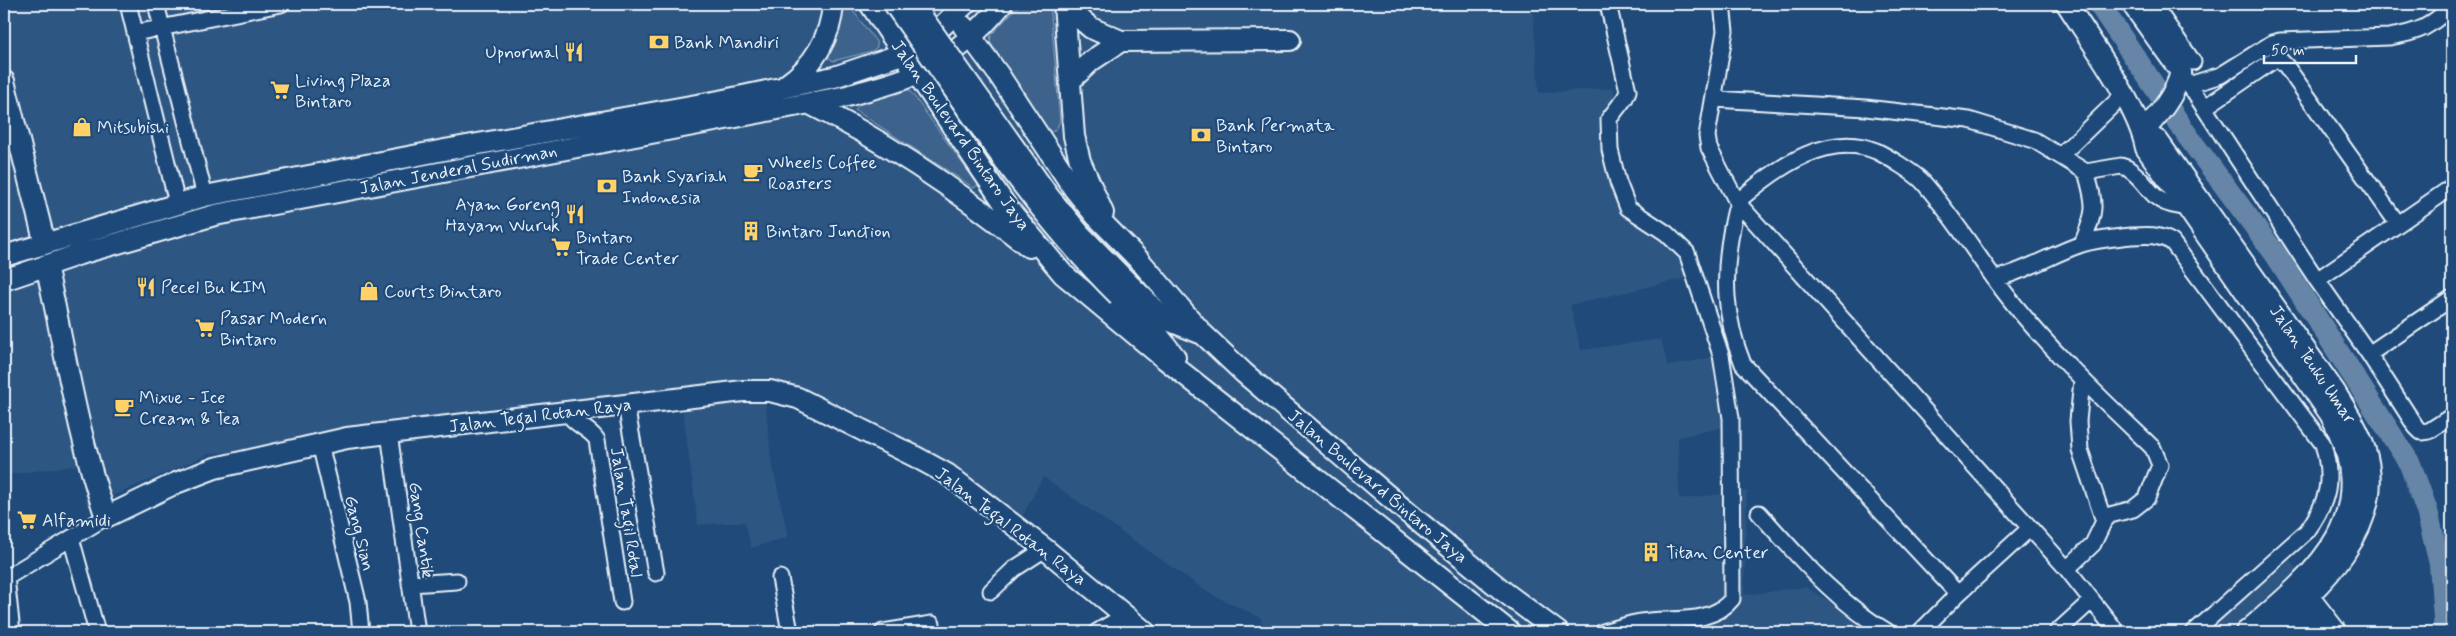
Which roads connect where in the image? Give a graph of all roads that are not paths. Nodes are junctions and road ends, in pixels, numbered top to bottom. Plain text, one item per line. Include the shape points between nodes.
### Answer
1 (128, 4) edge
2 (156, 4) edge
3 (281, 4) edge
4 (833, 4) edge
5 (894, 4) edge
6 (912, 4) edge
7 (924, 4) edge
8 (1002, 4) edge
9 (1064, 4) edge
10 (1608, 4) edge
11 (1722, 4) edge
12 (2067, 4) edge
13 (2132, 4) edge
14 (2154, 4) edge
15 (2452, 6) edge
16 (955, 7) edge
17 (875, 11) edge
18 (161, 26) junction
19 (134, 33) junction
20 (970, 36) junction
21 (1290, 40) dead end
22 (1121, 41) junction
23 (902, 54) junction
24 (916, 74) junction
25 (999, 75) junction
26 (2185, 76) junction
27 (1071, 80) junction
28 (4, 81) edge
29 (782, 88) junction
30 (2123, 95) junction
31 (1714, 100) junction
32 (810, 104) junction
33 (2204, 108) junction
34 (940, 110) junction
35 (2143, 132) junction
36 (2061, 155) junction
37 (353, 167) junction
38 (332, 171) junction
39 (2086, 172) junction
40 (2452, 187) edge
41 (357, 188) junction
42 (334, 193) junction
43 (205, 196) junction
44 (1737, 202) junction
45 (177, 203) junction
46 (2187, 207) junction
47 (37, 217) junction
48 (2398, 224) junction
49 (1114, 233) junction
50 (70, 236) junction
51 (45, 244) junction
52 (2082, 244) junction
53 (80, 254) junction
54 (4, 256) edge
55 (46, 265) junction
56 (1064, 274) junction
57 (1995, 279) junction
58 (4, 280) edge
59 (2317, 280) junction
60 (1125, 291) junction
61 (52, 293) junction
62 (2452, 298) edge
63 (1203, 334) junction
64 (2369, 354) junction
65 (1193, 380) junction
66 (2082, 380) junction
67 (626, 405) junction
68 (567, 412) junction
69 (2452, 416) edge
70 (389, 432) junction
71 (320, 444) junction
72 (1759, 513) dead end
73 (106, 518) junction
74 (2104, 521) junction
75 (2029, 529) junction
76 (71, 538) junction
77 (1045, 549) junction
78 (2068, 569) junction
79 (656, 573) dead end
80 (5, 578) edge
81 (780, 578) dead end
82 (457, 581) dead end
83 (410, 584) junction
84 (990, 591) dead end
85 (2304, 591) junction
86 (1958, 594) junction
87 (2091, 601) junction
88 (622, 602) dead end
89 (2289, 605) junction
90 (1124, 616) junction
91 (932, 624) dead end
92 (12, 632) edge
93 (97, 632) edge
94 (361, 632) edge
95 (417, 632) edge
96 (790, 632) edge
97 (883, 632) edge
98 (1097, 632) edge
99 (1145, 632) edge
100 (1510, 632) edge
101 (1558, 632) edge
102 (1603, 632) edge
103 (1888, 632) edge
104 (1920, 632) edge
105 (2057, 632) edge
106 (2117, 632) edge
107 (2194, 632) edge
108 (2246, 632) edge
109 (2268, 632) edge
110 (2312, 632) edge
111 (2336, 632) edge

1 - 19 street
2 - 18 street
3 - 18 street
4 - 29 main road via 820,49 800,74
5 - 60 main road, Jalan Boulevard Bintaro Jaya, bridge via 1039,208 1068,243
6 - 60 main road, Jalan Boulevard Bintaro Jaya, bridge via 1050,198
7 - 17 main road via 918,14 895,27 887,24
8 - 20 main road, Jalan Jenderal Sudirman
9 - 22 main road via 1091,28
9 - 27 main road
10 - 102 street via 1628,91 1609,119 1610,150 1618,182 1628,208 1666,233 1687,253 1721,355 1731,418 1732,599 1725,608 1713,614 1640,622
11 - 31 street via 1725,31
12 - 30 main road, Jalan Teuku Umar
13 - 26 main road
14 - 26 street
15 - 26 street via 2431,25 2407,34 2280,41 2221,75
16 - 20 main road, Jalan Boulevard Bintaro Jaya
16 - 23 main road, Jalan Jenderal Sudirman via 936,32
17 - 23 main road, Jalan Boulevard Bintaro Jaya
18 - 19 street
18 - 43 street
19 - 45 street
20 - 24 main road, Jalan Jenderal Sudirman via 952,52
20 - 25 main road, Jalan Boulevard Bintaro Jaya
21 - 22 main road
22 - 27 main road via 1091,61
23 - 24 main road, Jalan Boulevard Bintaro Jaya
23 - 29 main road, Jalan Jenderal Sudirman via 834,76
24 - 32 main road, Jalan Jenderal Sudirman
24 - 34 main road, Jalan Boulevard Bintaro Jaya
25 - 34 main road via 983,64 955,65 936,85
25 - 49 main road, Jalan Boulevard Bintaro Jaya via 1074,188
26 - 33 street
26 - 35 main road
27 - 49 main road via 1074,136 1080,161
28 - 47 main road
29 - 37 main road, Jalan Jenderal Sudirman
30 - 35 main road, Jalan Teuku Umar
30 - 36 street
31 - 36 street via 1866,108 1969,120 2034,140
31 - 44 street via 1708,126 1709,148
32 - 41 main road, Jalan Jenderal Sudirman
32 - 56 main road via 862,131 969,199
33 - 48 street via 2274,60 2280,60
33 - 59 street
34 - 56 main road, Jalan Boulevard Bintaro Jaya via 1006,206
35 - 46 main road, Jalan Teuku Umar via 2146,148
35 - 85 main road, Jalan Teuku Umar via 2158,141 2335,392 2354,423 2365,451 2369,471 2368,497 2362,523 2341,559
36 - 39 street
37 - 38 main road, Jalan Jenderal Sudirman
37 - 41 main road via 351,181
38 - 42 main road via 337,179
38 - 43 main road, Jalan Jenderal Sudirman
39 - 46 street via 2121,166 2127,168 2160,201
39 - 52 street via 2094,200 2093,217
40 - 48 street
41 - 42 main road, Jalan Jenderal Sudirman
42 - 53 main road, Jalan Jenderal Sudirman via 215,215
43 - 45 main road, Jalan Jenderal Sudirman
44 - 57 street via 1771,173 1829,146 1849,145 1876,151 1922,181
44 - 75 street
44 - 86 street via 1726,265 1725,295 1735,344 1743,364
45 - 50 main road, Jalan Jenderal Sudirman
46 - 85 main road, Jalan Teuku Umar via 2330,414 2346,448 2351,478 2346,515 2340,533
47 - 50 main road
47 - 51 main road
48 - 59 street
49 - 63 main road, Jalan Boulevard Bintaro Jaya
50 - 51 main road, Jalan Jenderal Sudirman
51 - 54 main road, Jalan Jenderal Sudirman
52 - 57 street
52 - 107 street via 2154,234 2172,242 2323,444 2329,466 2327,494 2321,512 2307,531
53 - 55 main road, Jalan Jenderal Sudirman
53 - 61 main road via 63,272
55 - 58 main road, Jalan Jenderal Sudirman
55 - 61 main road
56 - 65 main road, Jalan Boulevard Bintaro Jaya
57 - 66 street
59 - 64 street
60 - 63 main road, Jalan Boulevard Bintaro Jaya via 1165,320
60 - 65 main road, Jalan Boulevard Bintaro Jaya
61 - 73 main road via 75,412
62 - 64 street
63 - 101 main road, Jalan Boulevard Bintaro Jaya via 1407,512
64 - 69 street via 2421,432 2430,431
65 - 100 main road, Jalan Boulevard Bintaro Jaya
66 - 74 street via 2078,421 2080,450
66 - 74 street via 2153,448 2160,465 2146,498 2133,509 2110,515
67 - 68 main road, Jalan Tegal Rotan Raya
67 - 77 main road, Jalan Tegal Rotan Raya via 743,392 782,392 947,474
67 - 79 street
68 - 70 main road, Jalan Tegal Rotan Raya
68 - 88 street, Jalan Tagil Rotal via 573,422 597,440
70 - 71 main road, Jalan Tegal Rotan Raya
70 - 83 street, Gang Cantik
71 - 73 main road, Jalan Tegal Rotan Raya via 215,468 176,483
71 - 94 street, Gang Sian via 358,602
72 - 103 street via 1818,576 1867,620
73 - 76 street
74 - 78 street via 2093,544
75 - 78 street
75 - 86 street
76 - 80 street
76 - 93 street
77 - 84 street via 1014,569
77 - 90 main road, Jalan Tegal Rotan Raya
78 - 87 street
80 - 92 street
81 - 96 street
82 - 83 street
83 - 95 street, Gang Cantik
85 - 89 main road, Jalan Teuku Umar
85 - 111 main road
86 - 104 street
87 - 105 street
87 - 106 street
89 - 108 main road, Jalan Teuku Umar
89 - 109 main road, Jalan Teuku Umar
89 - 110 main road
90 - 98 street
90 - 99 main road, Jalan Tegal Rotan Raya
91 - 97 street

